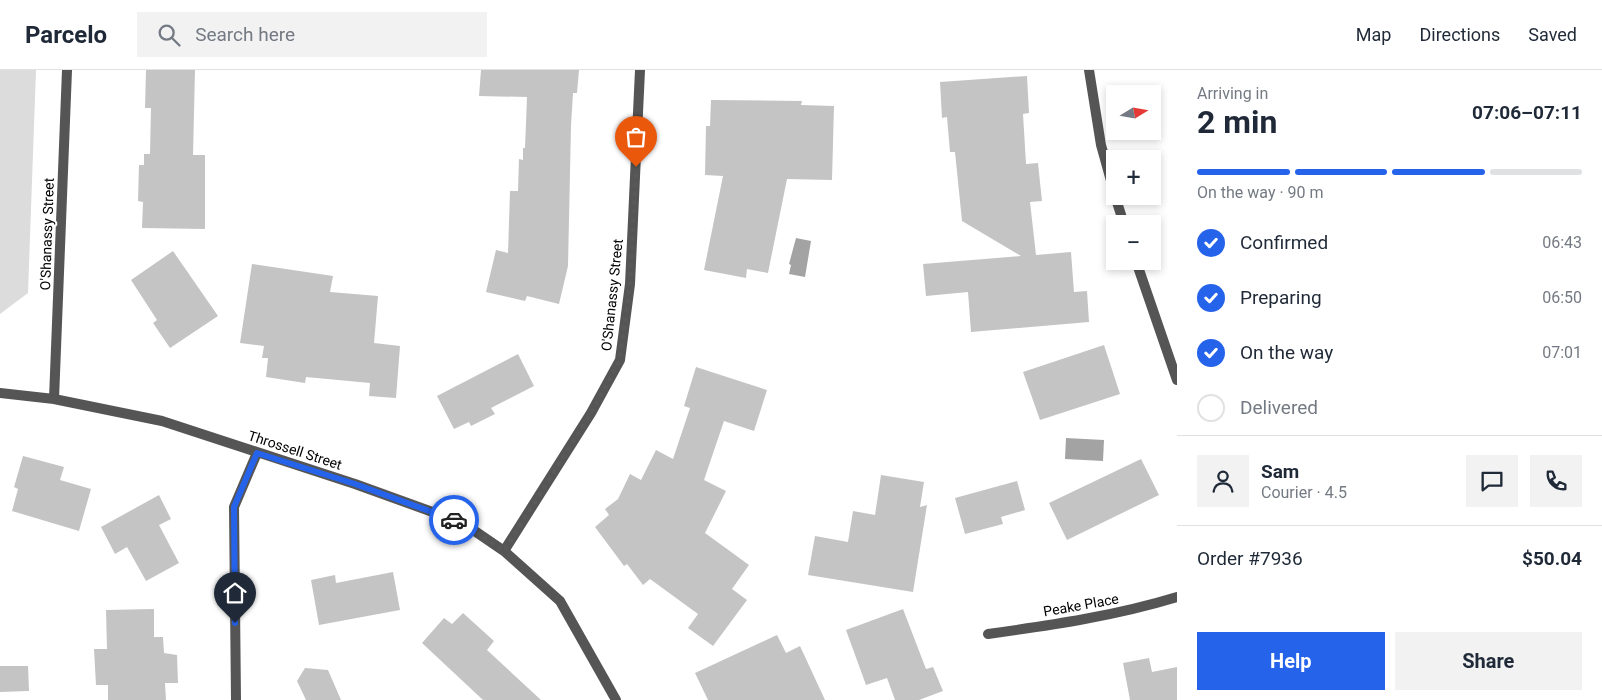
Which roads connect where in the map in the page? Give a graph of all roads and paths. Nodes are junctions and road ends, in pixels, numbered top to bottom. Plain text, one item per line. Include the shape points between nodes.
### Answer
1 (67, 70) edge
2 (640, 70) edge
3 (1089, 70) edge
4 (1106, 163) edge
5 (1139, 270) edge
6 (1177, 380) edge
7 (0, 393) edge
8 (54, 399) junction
9 (257, 453) junction
10 (504, 551) junction
11 (1177, 597) edge
12 (988, 634) dead end
13 (236, 700) edge
14 (616, 700) edge

1 - 8 street, O'Shanassy Street
2 - 10 street, O'Shanassy Street via 630,284 620,360 591,413
3 - 4 street
5 - 6 street
7 - 8 street, Throssell Street
8 - 9 street, Throssell Street via 162,421
9 - 10 street, Throssell Street via 463,523
9 - 13 street via 234,507
10 - 14 street, Throssell Street via 560,601
11 - 12 street, Peake Place via 1078,622

